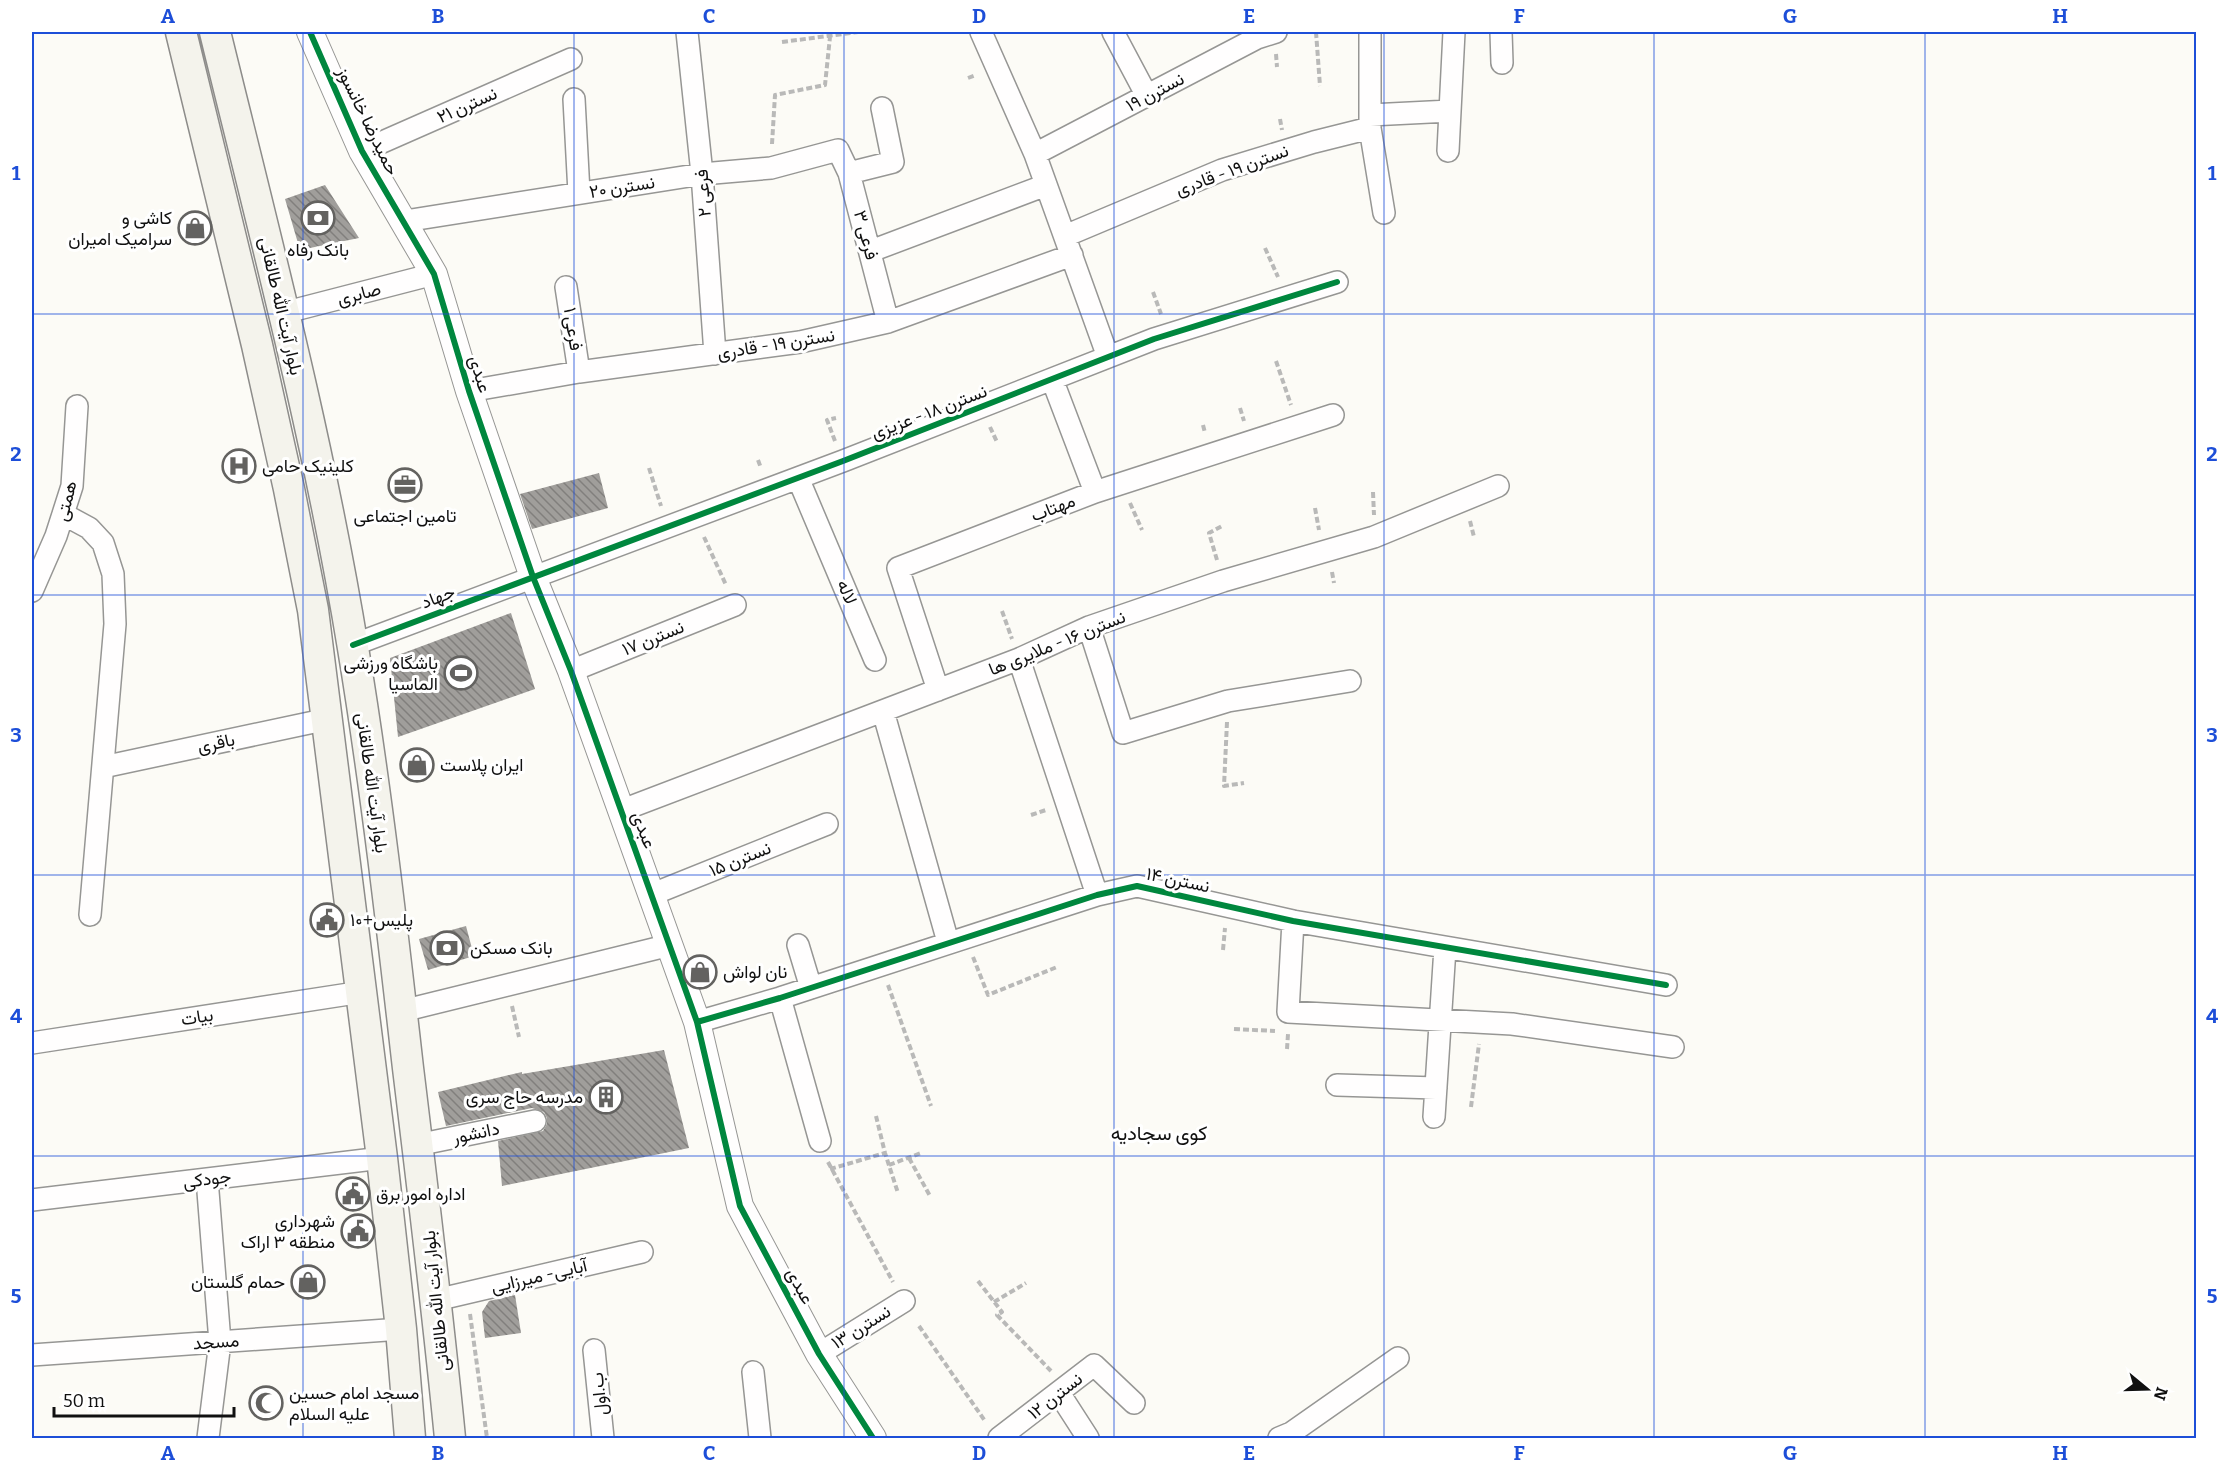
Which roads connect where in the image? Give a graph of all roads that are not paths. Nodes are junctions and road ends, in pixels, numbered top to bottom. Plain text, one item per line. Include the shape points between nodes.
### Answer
1 (181, 32) edge
2 (215, 32) edge
3 (314, 32) edge
4 (687, 32) edge
5 (981, 32) edge
6 (1113, 32) edge
7 (1370, 32) edge
8 (1441, 32) edge
9 (1452, 32) edge
10 (1502, 32) edge
11 (1262, 34) edge
12 (571, 59) dead end
13 (1502, 63) dead end
14 (1147, 96) junction
15 (574, 99) dead end
16 (882, 108) dead end
17 (1450, 111) junction
18 (1370, 121) junction
19 (362, 150) junction
20 (838, 150) joint
21 (1448, 151) dead end
22 (1035, 154) junction
23 (849, 173) junction
24 (702, 174) junction
25 (1046, 185) junction
26 (579, 193) junction
27 (1384, 213) dead end
28 (405, 221) junction
29 (1068, 246) junction
30 (871, 251) junction
31 (434, 274) junction
32 (1337, 282) dead end
33 (566, 286) dead end
34 (283, 313) junction
35 (888, 322) junction
36 (715, 354) junction
37 (1108, 357) junction
38 (579, 372) junction
39 (1052, 379) junction
40 (469, 391) junction
41 (77, 406) dead end
42 (1333, 415) dead end
43 (798, 478) junction
44 (1498, 486) dead end
45 (1095, 492) junction
46 (63, 514) junction
47 (533, 577) junction
48 (32, 591) edge
49 (735, 605) road end
50 (1089, 627) junction
51 (353, 645) junction
52 (1019, 659) junction
53 (875, 660) dead end
54 (571, 671) junction
55 (1350, 681) dead end
56 (938, 690) junction
57 (883, 711) junction
58 (328, 719) junction
59 (103, 767) junction
60 (620, 811) junction
61 (827, 824) dead end
62 (653, 894) junction
63 (1097, 895) junction
64 (90, 915) dead end
65 (1293, 921) junction
66 (957, 939) junction
67 (670, 945) junction
68 (798, 945) dead end
69 (1444, 948) junction
70 (1666, 985) dead end
71 (811, 988) junction
72 (362, 992) junction
73 (780, 998) junction
74 (402, 1011) junction
75 (1440, 1021) junction
76 (697, 1022) junction
77 (32, 1042) edge
78 (1673, 1047) dead end
79 (1337, 1085) dead end
80 (1436, 1088) junction
81 (1434, 1117) dead end
82 (535, 1121) dead end
83 (820, 1142) dead end
84 (417, 1145) junction
85 (382, 1158) junction
86 (207, 1179) junction
87 (32, 1200) edge
88 (642, 1252) dead end
89 (436, 1300) junction
90 (904, 1301) road end
91 (401, 1329) junction
92 (220, 1342) junction
93 (594, 1350) dead end
94 (819, 1354) junction
95 (32, 1355) edge
96 (1398, 1358) dead end
97 (753, 1372) dead end
98 (1062, 1390) junction
99 (1134, 1403) dead end
100 (995, 1434) edge
101 (1288, 1437) edge
102 (208, 1438) edge
103 (410, 1438) edge
104 (450, 1438) edge
105 (603, 1438) edge
106 (760, 1438) edge
107 (873, 1438) edge
108 (1088, 1438) edge

1 - 58 main road, بلوار آیت الله طالقانی via 289,489 313,610
2 - 34 main road, بلوار آیت الله طالقانی
3 - 19 street, حمیدرضا خانسوز
4 - 24 street, فرعی ۲
5 - 22 street
6 - 14 street
7 - 18 street
8 - 9 street
9 - 17 street
10 - 13 street
11 - 14 street, نسترن ۱۹
12 - 19 street, نسترن ۲۱
14 - 22 street, نسترن ۱۹
15 - 26 street
16 - 23 street via 893,162
17 - 18 street, نسترن ۱۹ - قادری
17 - 21 street
18 - 27 street
18 - 29 street, نسترن ۱۹ - قادری via 1222,170
19 - 28 street, حمیدرضا خانسوز
20 - 23 street, فرعی ۳
20 - 24 street, نسترن ۲۰ via 771,168
22 - 25 street
23 - 30 street, فرعی ۳
24 - 26 street, نسترن ۲۰
24 - 36 street, فرعی ۲
25 - 29 street
25 - 30 street
26 - 28 street, نسترن ۲۰
28 - 31 street, عبدی
29 - 35 street, نسترن ۱۹ - قادری
29 - 37 street
30 - 35 street, فرعی ۳
31 - 34 street, صابری
31 - 40 street, عبدی
32 - 37 street, نسترن ۱۸ - عزیزی
33 - 38 street, فرعی ۱
34 - 51 main road, بلوار آیت الله طالقانی via 322,482
35 - 36 street, نسترن ۱۹ - قادری via 800,342
36 - 38 street, نسترن ۱۹ - قادری
37 - 39 street, نسترن ۱۸ - عزیزی
38 - 40 street, نسترن ۱۹ - قادری
39 - 43 street, نسترن ۱۸ - عزیزی
39 - 45 street
40 - 47 street, عبدی
41 - 46 street, همتی via 72,486
42 - 45 street, مهتاب
43 - 47 street, نسترن ۱۸ - عزیزی
43 - 53 street, لاله
44 - 50 street, نسترن ۱۶ - ملایری ها via 1374,537 1223,581
45 - 56 street, مهتاب via 898,568
46 - 48 street, همتی
46 - 59 street via 88,528 103,543 113,574 115,624
47 - 51 street, جهاد
47 - 54 street, عبدی
49 - 54 street, نسترن ۱۷
50 - 52 street, نسترن ۱۶ - ملایری ها
50 - 55 street via 1123,733 1228,701
51 - 74 main road, بلوار آیت الله طالقانی
52 - 56 street, نسترن ۱۶ - ملایری ها
52 - 63 street
54 - 60 street, عبدی
56 - 57 street, نسترن ۱۶ - ملایری ها
57 - 60 street, نسترن ۱۶ - ملایری ها
57 - 66 street
58 - 59 street, باقری
58 - 72 main road, بلوار آیت الله طالقانی
59 - 64 street
60 - 62 street, عبدی
61 - 62 street, نسترن ۱۵
62 - 67 street, عبدی
63 - 65 street, نسترن ۱۴ via 1137,886
63 - 66 street, نسترن ۱۴
65 - 69 street, نسترن ۱۴
65 - 75 street via 1288,1012
66 - 71 street, نسترن ۱۴
67 - 74 street
67 - 76 street, عبدی
68 - 71 street
69 - 70 street, نسترن ۱۴
69 - 75 street
71 - 73 street, نسترن ۱۴
72 - 77 street, بیات
72 - 85 main road, بلوار آیت الله طالقانی
73 - 76 street, نسترن ۱۴
73 - 83 street
74 - 84 main road, بلوار آیت الله طالقانی
75 - 78 street via 1512,1024
75 - 80 street
76 - 94 street, عبدی via 741,1206
79 - 80 street
80 - 81 street
82 - 84 street, دانشور
84 - 89 main road, بلوار آیت الله طالقانی
85 - 86 street, جودکی
85 - 91 main road, بلوار آیت الله طالقانی
86 - 87 street, جودکی
86 - 92 street
88 - 89 street, آبایی- میرزایی
89 - 104 main road, بلوار آیت الله طالقانی
90 - 94 street, نسترن ۱۳
91 - 92 street, مسجد
91 - 103 main road, بلوار آیت الله طالقانی
92 - 95 street, مسجد
92 - 102 street
93 - 105 street, ب.اول
94 - 107 street, عبدی
96 - 101 street
97 - 106 street
98 - 99 street, نسترن ۱۲ via 1094,1365
98 - 100 street, نسترن ۱۲
98 - 108 street

